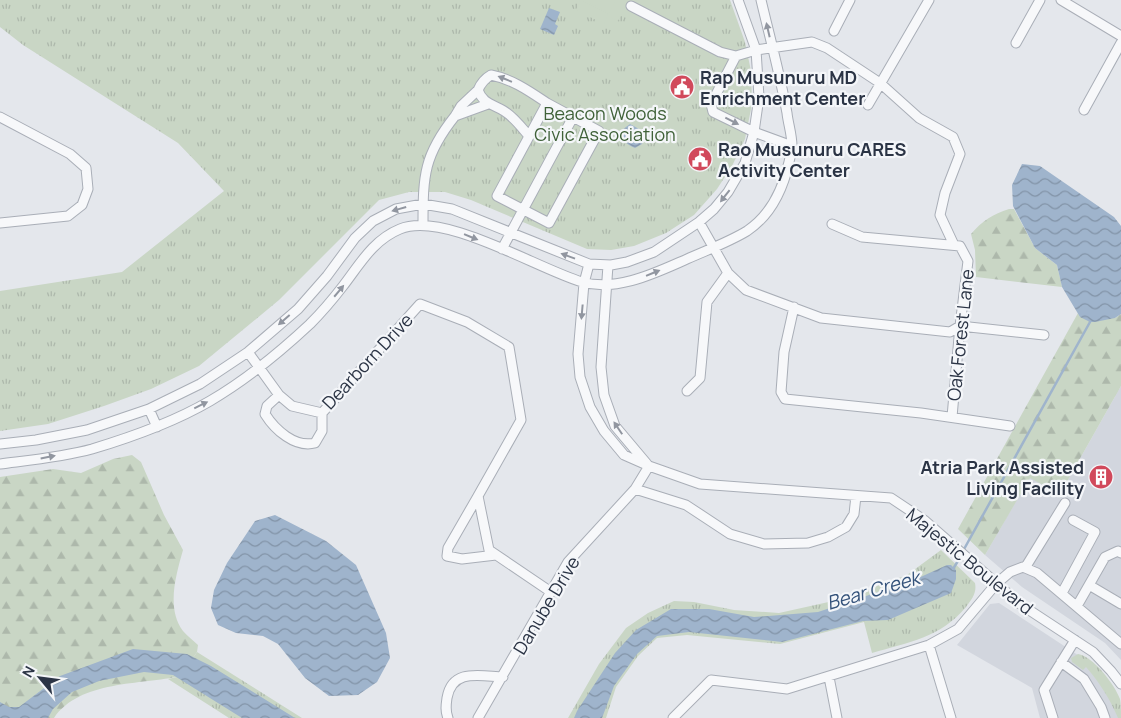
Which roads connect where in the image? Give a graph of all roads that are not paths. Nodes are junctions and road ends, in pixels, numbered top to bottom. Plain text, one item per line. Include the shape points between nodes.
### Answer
1 (738, 0) edge
2 (761, 0) edge
3 (850, 0) edge
4 (929, 0) edge
5 (1040, 0) edge
6 (1062, 0) edge
7 (631, 6) dead end
8 (834, 31) dead end
9 (1121, 36) edge
10 (1016, 43) dead end
11 (1121, 43) edge
12 (772, 48) junction
13 (756, 50) junction
14 (736, 56) junction
15 (880, 83) junction
16 (478, 90) junction
17 (547, 103) junction
18 (488, 104) junction
19 (868, 105) dead end
20 (1084, 110) dead end
21 (455, 116) junction
22 (573, 117) junction
23 (0, 118) edge
24 (754, 132) junction
25 (529, 136) junction
26 (792, 146) junction
27 (423, 204) junction
28 (524, 210) junction
29 (699, 222) junction
30 (0, 223) edge
31 (423, 224) junction
32 (832, 224) dead end
33 (512, 232) junction
34 (954, 245) junction
35 (715, 246) junction
36 (502, 250) junction
37 (589, 264) junction
38 (608, 265) junction
39 (728, 273) junction
40 (584, 283) junction
41 (606, 285) junction
42 (794, 307) junction
43 (960, 326) junction
44 (1044, 335) dead end
45 (248, 352) junction
46 (259, 368) junction
47 (687, 391) dead end
48 (279, 395) junction
49 (149, 409) junction
50 (322, 413) junction
51 (952, 417) junction
52 (1010, 426) dead end
53 (157, 427) junction
54 (0, 444) edge
55 (0, 464) edge
56 (649, 466) junction
57 (635, 489) junction
58 (478, 496) junction
59 (856, 496) junction
60 (1065, 503) dead end
61 (1073, 520) dead end
62 (1121, 553) edge
63 (496, 555) junction
64 (1025, 568) junction
65 (996, 584) junction
66 (1089, 585) junction
67 (551, 592) junction
68 (1062, 593) junction
69 (1121, 604) edge
70 (1077, 606) junction
71 (1074, 640) junction
72 (1121, 644) edge
73 (929, 645) junction
74 (1061, 662) junction
75 (503, 677) junction
76 (829, 678) junction
77 (1121, 684) edge
78 (953, 716) edge
79 (448, 718) edge
80 (478, 718) edge
81 (673, 718) edge
82 (837, 718) edge
83 (1053, 718) edge
84 (1105, 718) edge

1 - 13 street
12 -> 2 street
3 - 8 street
4 - 15 street
5 - 10 street
6 - 9 street
7 - 14 street via 720,52
11 - 20 street
12 - 13 street, Oak Forest Lane
12 - 15 street, Oak Forest Lane via 812,42
12 - 26 street
13 - 14 street, Oak Forest Lane
13 - 24 street via 759,98
14 -> 24 street via 711,104 713,112
15 - 19 street
15 - 34 street, Oak Forest Lane via 920,118 953,137 960,154 944,193 940,215
17 -> 16 street via 525,88 491,75 484,78
16 - 18 street
16 - 21 street
17 - 22 street
17 - 25 street
18 - 21 street
18 - 25 street via 505,111
21 - 27 street via 442,132 428,161
22 - 28 street
22 - 28 street via 599,131 549,223
23 - 30 street via 70,154 86,168 88,189 82,205 68,216
24 - 26 street
24 -> 29 street via 744,163 728,192
25 - 28 street via 498,196
26 - 35 street via 785,179 775,202 763,218 747,231
27 - 31 street
27 - 33 street via 452,209
27 -> 45 street via 396,209 373,221 355,238 298,309
28 - 33 street
29 - 35 street
29 - 38 street via 654,252
31 -> 36 street via 447,228
46 -> 31 street via 311,323 369,250 402,227
32 - 34 street via 862,237
33 - 36 street
37 -> 33 street
34 - 43 street, Oak Forest Lane via 960,246 968,261
35 - 39 street
41 -> 35 street via 640,279
36 - 40 street
37 - 38 street
37 - 40 street, Majestic Boulevard
38 - 41 street
39 - 42 street via 746,290
39 - 47 street via 707,302 700,378
40 - 41 street
40 -> 56 street, Majestic Boulevard via 578,354 580,377 590,407 624,455
56 -> 41 street via 615,426 604,396 601,367
42 - 43 street via 821,318 867,324 950,332
42 - 51 street via 784,352 781,392 785,399
43 - 44 street
43 - 51 street, Oak Forest Lane
45 - 46 street, Dearborn Drive
45 - 49 street via 200,384
46 - 48 street, Dearborn Drive
53 -> 46 street via 210,401
48 - 50 street, Dearborn Drive via 292,406
48 - 50 street via 267,406 264,414 271,424 296,443 315,443 322,431
49 - 53 street
49 - 54 street via 86,430
50 - 58 street, Dearborn Drive via 420,304 467,322 509,347 521,420
51 - 52 street
55 -> 53 street via 92,449
56 - 57 street, Danube Drive
56 - 59 street, Majestic Boulevard via 700,484
57 - 59 street via 686,505 730,534 764,544 808,543 846,528 854,514
57 - 67 street, Danube Drive via 568,562
58 - 63 street via 489,550
58 - 63 street via 448,548 447,556 462,559
59 - 65 street, Majestic Boulevard via 891,498 924,520
60 - 64 street
61 - 68 street via 1095,532
62 - 66 street via 1118,551 1105,557
63 - 67 street
64 - 65 street via 1010,572
64 - 68 street via 1037,572
65 - 71 street, Majestic Boulevard
65 - 73 street via 958,629
66 - 69 street
66 - 70 street
67 - 75 street, Danube Drive
68 - 70 street
70 - 72 street
71 - 74 street
71 - 77 street, Majestic Boulevard via 1093,652
73 - 76 street
73 - 78 street
74 - 83 street via 1044,690
74 - 84 street via 1084,679
75 - 79 street via 472,675 454,681 448,690
75 - 80 street, Danube Drive
76 - 81 street via 787,689 711,680
76 - 82 street

